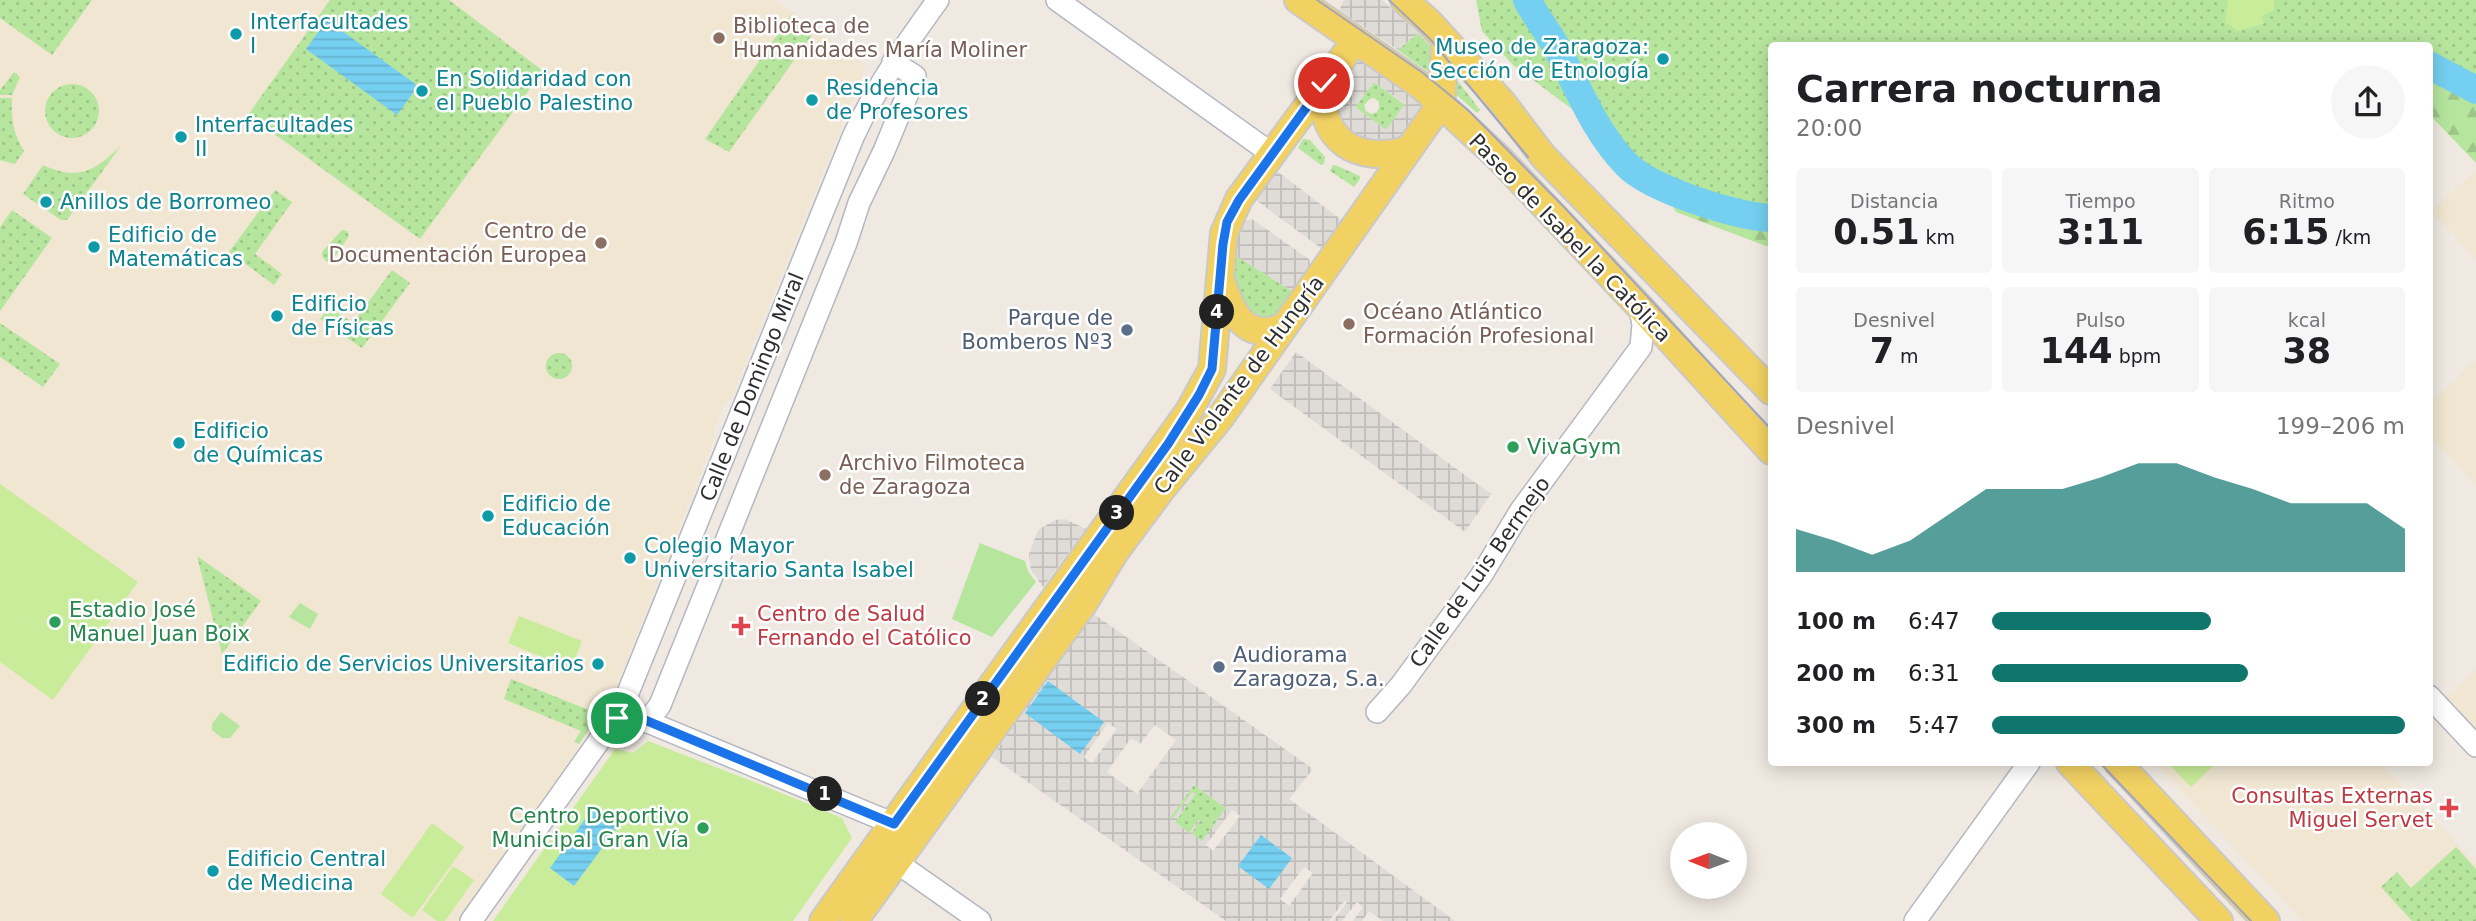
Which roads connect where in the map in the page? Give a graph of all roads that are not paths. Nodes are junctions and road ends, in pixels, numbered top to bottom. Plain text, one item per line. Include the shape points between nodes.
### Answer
1 (938, 0) edge
2 (1057, 0) edge
3 (1298, 0) edge
4 (1404, 0) edge
5 (1433, 21) edge
6 (1355, 41) junction
7 (893, 62) junction
8 (1324, 83) junction
9 (1440, 103) junction
10 (1409, 149) junction
11 (1272, 154) junction
12 (1219, 282) junction
13 (1640, 307) junction
14 (1283, 327) junction
15 (1641, 347) junction
16 (1676, 349) junction
17 (1212, 369) junction
18 (1768, 388) edge
19 (1768, 448) edge
20 (1182, 465) junction
21 (2433, 700) edge
22 (621, 710) junction
23 (1377, 712) dead end
24 (647, 722) junction
25 (2476, 746) edge
26 (2027, 766) edge
27 (2073, 766) edge
28 (2121, 766) edge
29 (925, 821) junction
30 (894, 824) junction
31 (869, 859) junction
32 (896, 862) junction
33 (471, 921) edge
34 (823, 921) edge
35 (854, 921) edge
36 (980, 921) edge
37 (1915, 921) edge
38 (2219, 921) edge
39 (2266, 921) edge

1 - 7 street, Calle de Domingo Miral
2 - 11 street
3 - 6 main road, Paseo de Isabel la Católica
4 - 5 main road, Paseo de Isabel la Católica
5 - 9 main road, Calle Violante de Hungría
5 - 18 main road, Paseo de Isabel la Católica via 1543,156
6 - 8 main road, Calle Violante de Hungría
6 - 9 main road, Paseo de Isabel la Católica
7 - 22 street, Calle de Domingo Miral via 853,136
7 - 24 street, Calle de Domingo Miral via 915,76 859,203 660,705
8 - 10 main road via 1324,114 1343,142 1370,154
8 - 11 main road, Calle Violante de Hungría
9 - 10 main road, Calle Violante de Hungría
9 - 13 main road, Paseo de Isabel la Católica via 1499,158
10 - 14 main road, Calle Violante de Hungría
11 - 12 main road, Calle Violante de Hungría via 1227,222
12 - 14 main road via 1241,322 1261,331
12 - 17 main road, Calle Violante de Hungría
13 - 15 street
13 - 16 main road, Paseo de Isabel la Católica
14 - 20 main road, Calle Violante de Hungría
15 - 16 street
15 - 23 street, Calle de Luis Bermejo via 1521,510 1481,576
16 - 19 main road, Paseo de Isabel la Católica
17 - 20 main road via 1207,398
17 - 30 main road, Calle Violante de Hungría via 1168,444
20 - 29 main road, Calle Violante de Hungría
21 - 25 street
22 - 24 street
22 - 33 street, Calle de Domingo Miral
24 - 30 street
26 - 37 street
27 - 38 main road
28 - 39 main road
29 - 30 street
29 - 32 main road, Calle Violante de Hungría
30 - 31 main road, Calle Violante de Hungría
31 - 32 street
31 - 34 main road, Calle Violante de Hungría
32 - 35 main road, Calle Violante de Hungría
32 - 36 street

